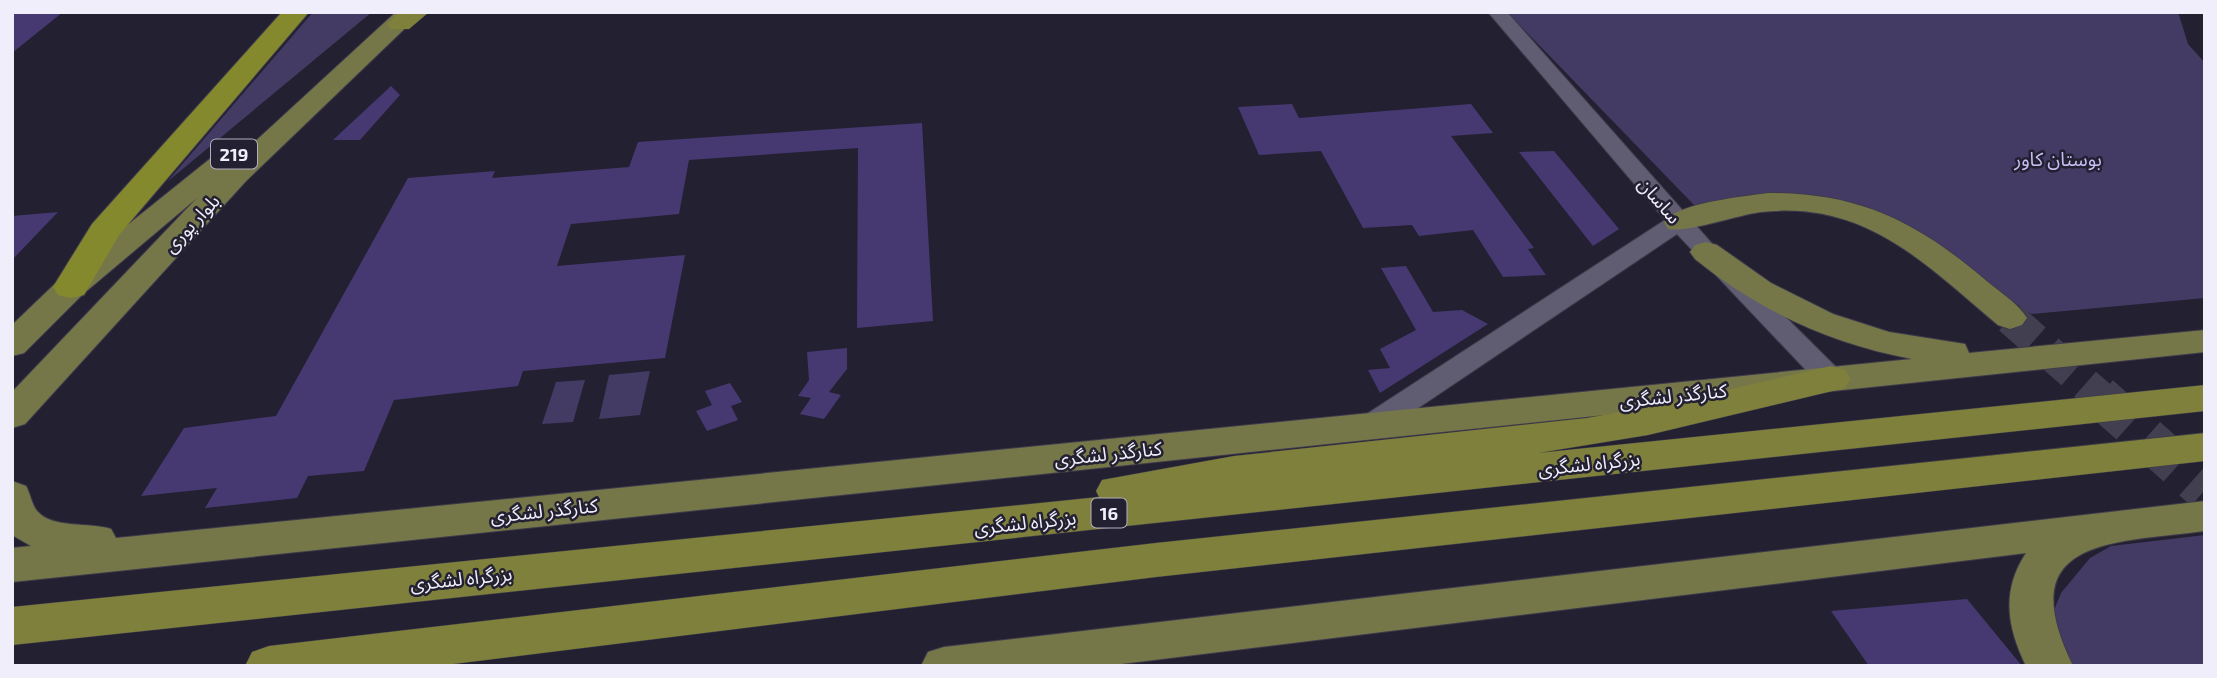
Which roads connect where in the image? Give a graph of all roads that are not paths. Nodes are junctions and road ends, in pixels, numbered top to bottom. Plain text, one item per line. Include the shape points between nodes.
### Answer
1 (296, 12) edge
2 (1497, 12) edge
3 (404, 15) edge
4 (1679, 222) junction
5 (1706, 252) junction
6 (71, 287) junction
7 (2010, 318) tunnel mouth
8 (2205, 341) edge
9 (12, 345) edge
10 (2063, 355) junction
11 (1831, 379) junction
12 (2205, 398) edge
13 (12, 415) edge
14 (1370, 426) junction
15 (2205, 447) edge
16 (12, 496) edge
17 (2205, 516) edge
18 (2094, 530) junction
19 (938, 531) junction
20 (208, 544) junction
21 (12, 565) edge
22 (12, 626) edge
23 (269, 666) edge
24 (944, 666) edge
25 (2050, 666) edge

1 - 6 highway via 104,230
2 - 4 street, ساسان
3 - 6 main road, بلوار پوری / 219
3 - 13 main road, بلوار پوری / 219 via 236,176
4 - 5 street, ساسان
4 - 7 main road via 1763,200 1806,201 1854,212 1916,241
4 - 14 street
5 - 10 main road via 1764,293 1884,344 1949,352 2041,349
5 - 11 street, ساسان
6 - 9 main road, بلوار پوری / 219
8 - 10 main road, کنارگذر لشگری
10 - 11 main road, کنارگذر لشگری
11 - 14 main road, کنارگذر لشگری
11 - 19 highway via 1588,432 1159,482
12 - 19 highway, بزرگراه لشگری / 16
14 - 20 main road, کنارگذر لشگری
15 - 23 highway via 1170,559
16 - 20 main road via 19,520 49,537
17 - 18 main road
18 - 24 main road
18 - 25 main road via 2046,555 2030,589 2029,612
19 - 22 highway, بزرگراه لشگری / 16
20 - 21 main road, کنارگذر لشگری

